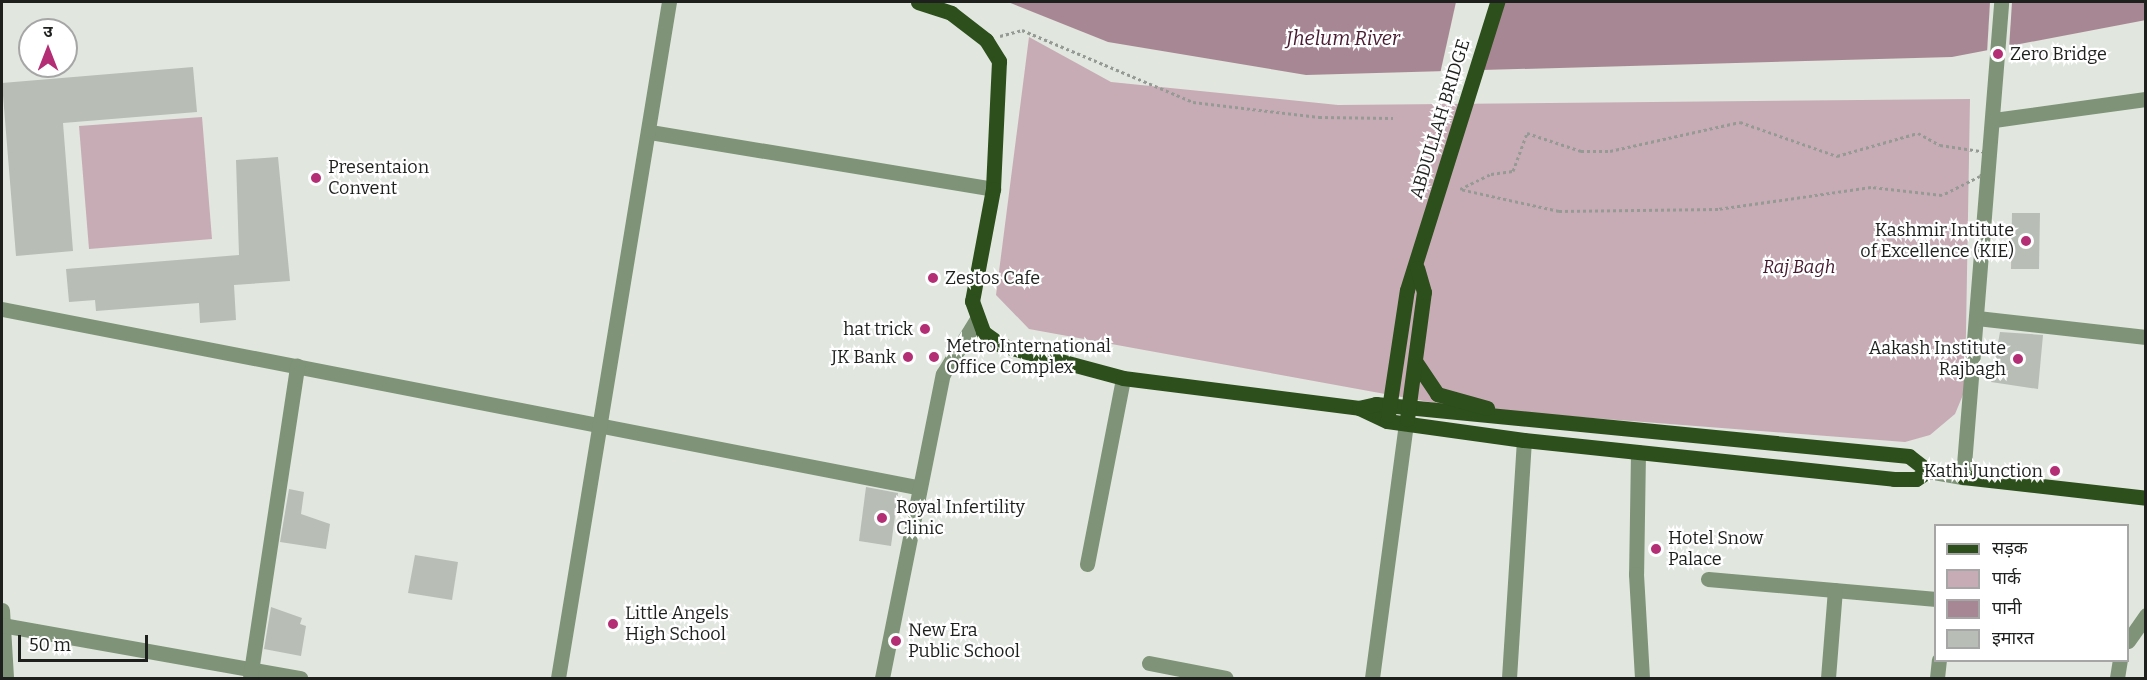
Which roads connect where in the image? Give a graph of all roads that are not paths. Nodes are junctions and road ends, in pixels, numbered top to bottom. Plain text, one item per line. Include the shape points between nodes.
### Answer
1 (669, 2) edge
2 (918, 2) edge
3 (1497, 2) edge
4 (2001, 2) edge
5 (2145, 99) edge
6 (1994, 114) junction
7 (650, 132) junction
8 (993, 189) junction
9 (1417, 268) junction
10 (2, 309) edge
11 (1977, 318) junction
12 (977, 319) junction
13 (2145, 337) edge
14 (1415, 361) junction
15 (297, 366) junction
16 (1123, 378) junction
17 (1389, 405) junction
18 (1359, 408) junction
19 (1407, 417) junction
20 (1387, 421) junction
21 (600, 425) junction
22 (1578, 426) junction
23 (1524, 440) junction
24 (1638, 452) junction
25 (1928, 471) junction
26 (1963, 477) junction
27 (916, 487) junction
28 (2145, 498) edge
29 (1087, 564) dead end
30 (1708, 579) dead end
31 (1835, 590) junction
32 (1934, 599) edge
33 (2138, 616) edge
34 (2, 620) edge
35 (2129, 636) edge
36 (1939, 662) edge
37 (2121, 662) edge
38 (1149, 663) dead end
39 (251, 674) edge
40 (6, 678) edge
41 (300, 678) edge
42 (558, 678) edge
43 (882, 678) edge
44 (1226, 678) edge
45 (1372, 678) edge
46 (1509, 678) edge
47 (1642, 678) edge
48 (1828, 678) edge
49 (1937, 678) edge
50 (2117, 678) edge

1 - 7 street
2 - 8 main road via 951,13 986,40 999,61
3 - 9 main road, ABDULLAH BRIDGE
4 - 6 street
5 - 6 street
6 - 11 street
7 - 8 street
7 - 21 street
8 - 12 main road via 974,289
9 - 14 main road via 1424,292
9 - 17 main road via 1407,290
10 - 15 street
11 - 13 street
11 - 26 street
12 - 16 main road via 982,332 1001,345
12 - 27 street via 943,374
14 - 19 main road
14 - 22 main road via 1432,390 1450,400
15 - 21 street
15 - 39 street
16 - 18 main road
16 - 29 street
17 - 18 main road
17 - 19 main road
17 - 20 main road
18 - 20 main road
19 - 20 main road
19 - 22 main road
19 - 23 main road
19 - 45 street
21 - 27 street
21 - 42 street
22 - 25 main road via 1909,456
23 - 24 main road
23 - 46 street
24 - 25 main road via 1900,479 1917,479
24 - 47 street via 1636,574
25 - 26 street
26 - 28 main road
27 - 43 street
30 - 31 street
31 - 32 street
31 - 48 street
33 - 35 street
34 - 39 street
34 - 40 street
36 - 49 street
37 - 50 street
38 - 44 street
39 - 41 street

